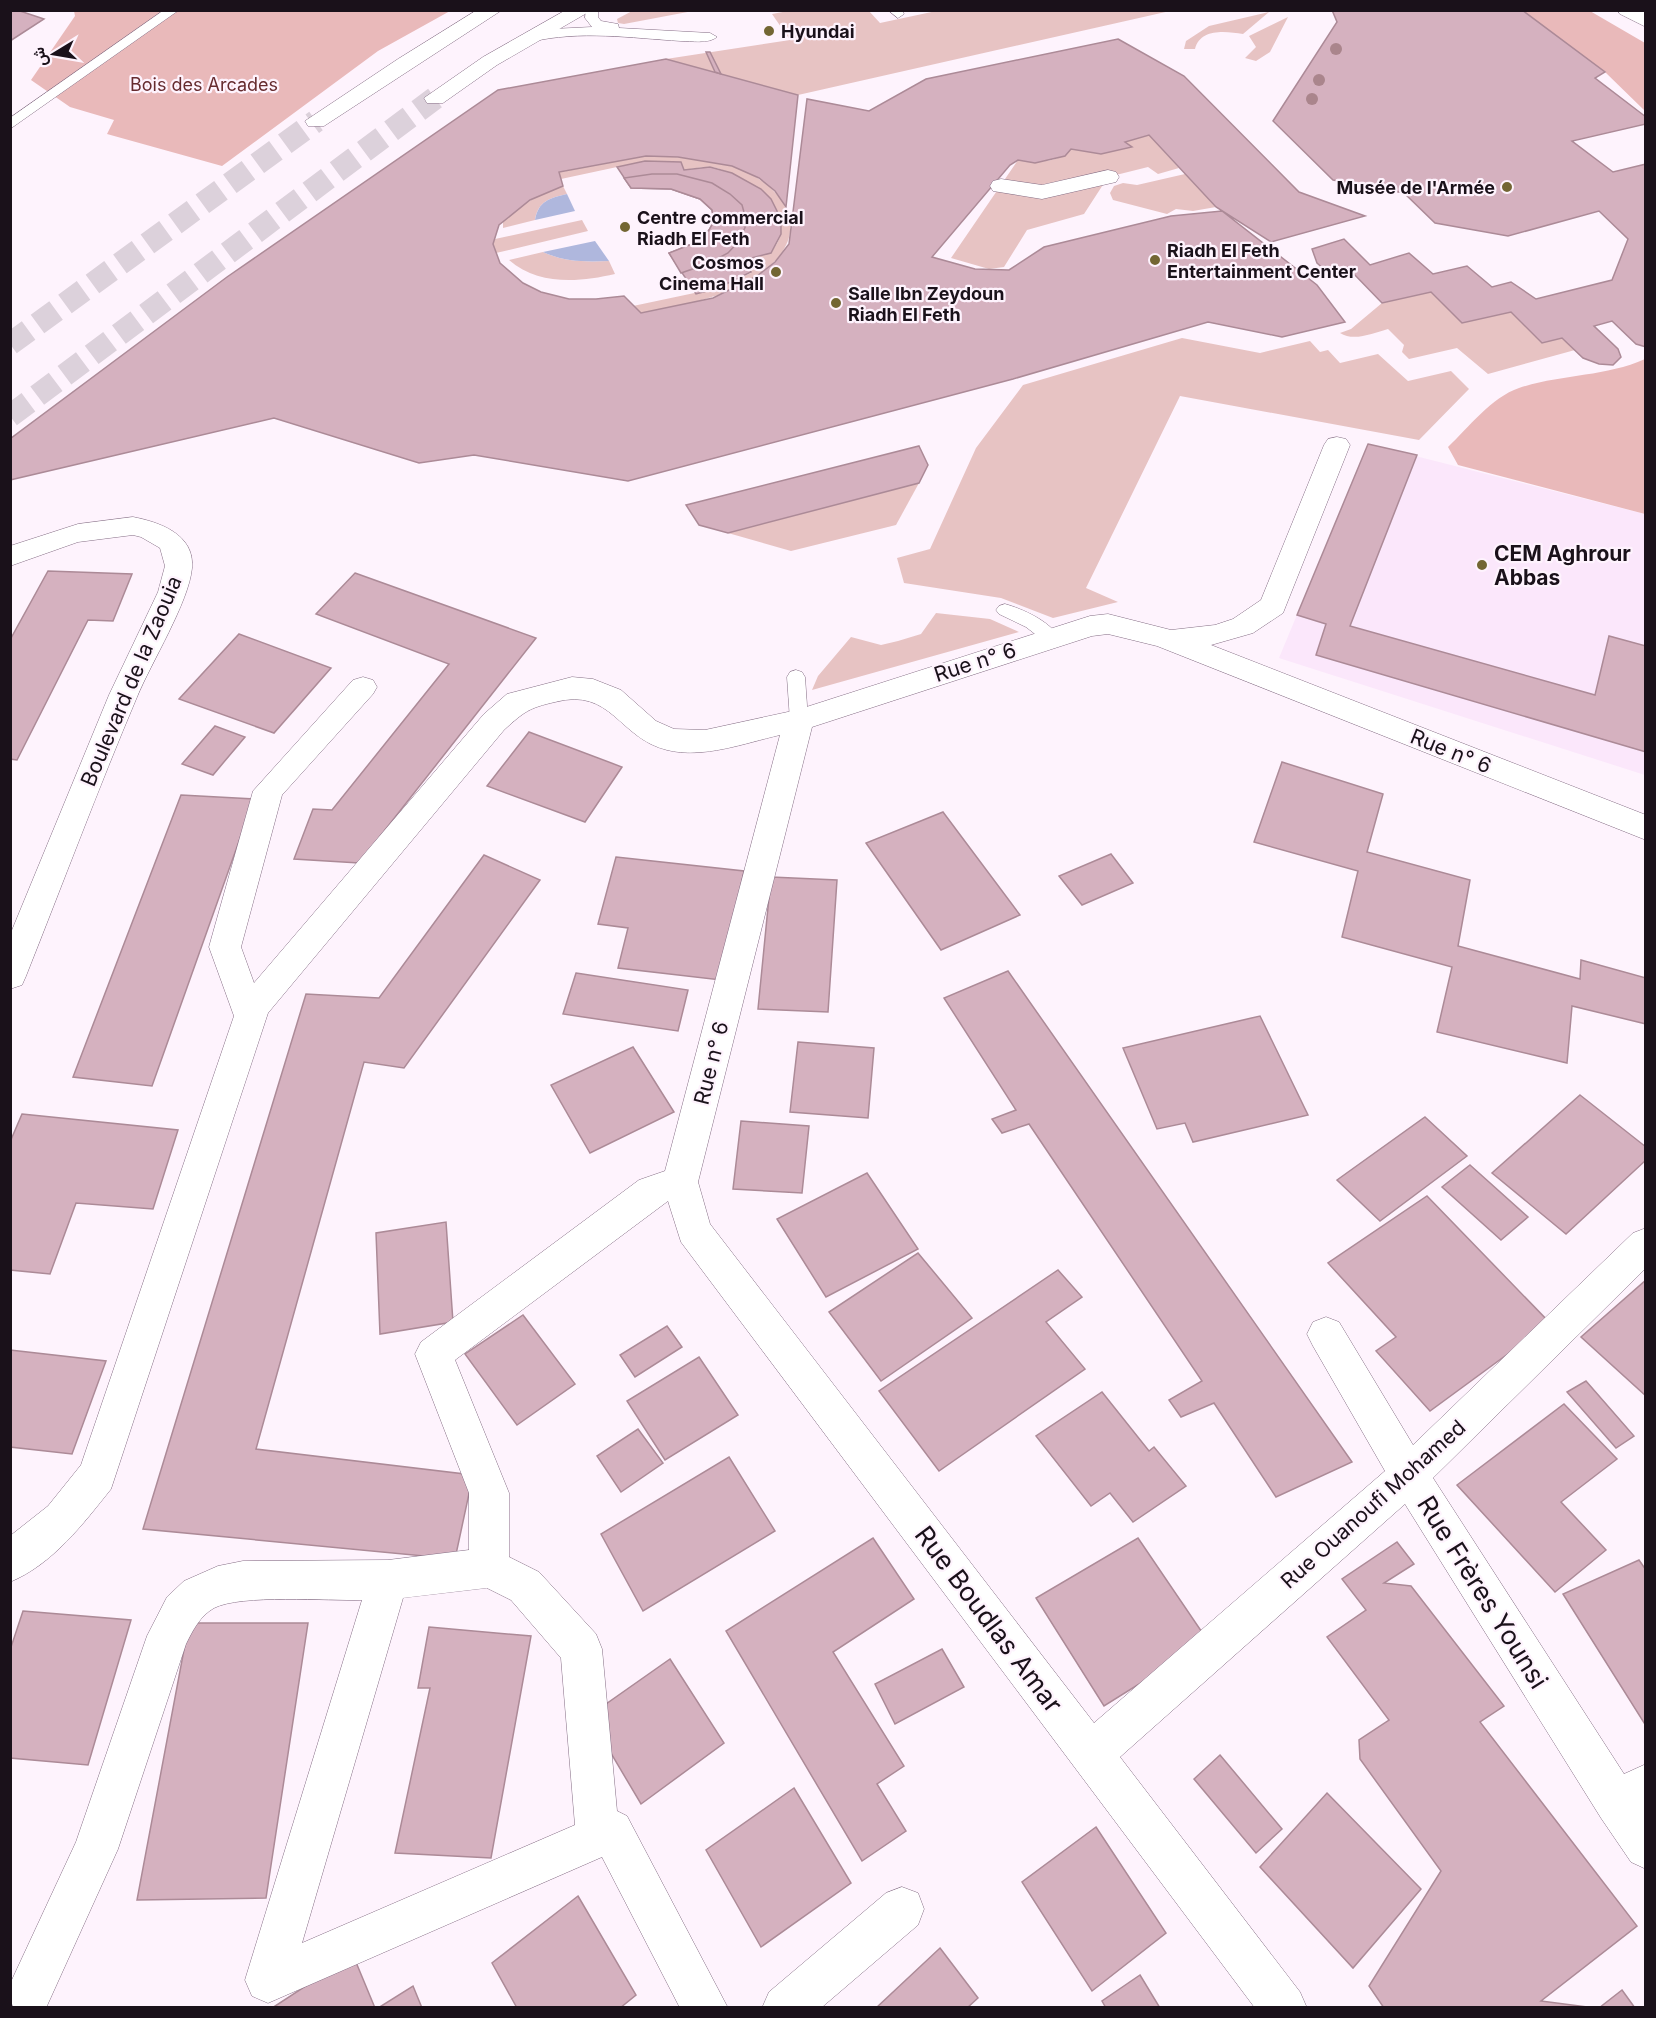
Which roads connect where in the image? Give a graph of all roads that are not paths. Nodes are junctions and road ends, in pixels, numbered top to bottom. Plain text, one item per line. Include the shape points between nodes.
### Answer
1 (173, 10) edge
2 (492, 10) edge
3 (582, 10) edge
4 (592, 10) edge
5 (1627, 10) edge
6 (1646, 21) edge
7 (530, 38) junction
8 (435, 98) tunnel mouth
9 (316, 121) tunnel mouth
10 (10, 125) edge
11 (1108, 177) dead end
12 (1001, 186) dead end
13 (1337, 445) dead end
14 (10, 557) edge
15 (1005, 610) dead end
16 (1050, 637) junction
17 (1167, 639) junction
18 (796, 677) dead end
19 (363, 687) dead end
20 (799, 720) junction
21 (1646, 828) edge
22 (10, 976) edge
23 (250, 1015) junction
24 (680, 1182) junction
25 (1646, 1244) edge
26 (1326, 1334) dead end
27 (1409, 1475) junction
28 (10, 1562) edge
29 (489, 1568) junction
30 (388, 1580) junction
31 (1091, 1754) junction
32 (1631, 1794) edge
33 (612, 1831) junction
34 (1646, 1847) edge
35 (902, 1909) dead end
36 (29, 1996) edge
37 (705, 2007) edge
38 (784, 2007) edge
39 (1284, 2007) edge

1 - 10 lane
2 - 9 street
3 - 7 street
4 - 7 lane via 591,18 602,26 710,32 673,39 587,28
5 - 6 street
7 - 8 street
11 - 12 street via 1042,192
13 - 17 street via 1273,606 1244,626 1218,635
14 - 22 street, Boulevard de la Zaouia via 60,538 110,527 146,529 172,543 179,566 172,592 123,695
15 - 16 lane
16 - 17 street, Rue n° 6 via 1108,624
16 - 20 street, Rue n° 6
17 - 21 street, Rue n° 6
18 - 20 lane
19 - 23 street via 268,791 225,947
20 - 23 street via 705,741 670,740 646,729 611,697 593,689 572,687 517,701 494,722
20 - 24 street, Rue n° 6
23 - 28 street via 97,1476 62,1520
24 - 29 street via 651,1191 434,1354 489,1494
24 - 31 street, Rue Boudlas Amar via 694,1231
25 - 27 street, Rue Ouanoufi Mohamed
26 - 27 street, Rue Frères Younsi
27 - 31 street, Rue Ouanoufi Mohamed
27 - 32 street, Rue Frères Younsi
29 - 30 street
29 - 33 street via 525,1586 581,1649 597,1830
30 - 33 street via 268,1980
30 - 36 street via 243,1581 198,1595 181,1611 168,1636 96,1849
31 - 39 street, Rue Boudlas Amar
32 - 34 street, Rue Frères Younsi
33 - 37 street
35 - 38 street

